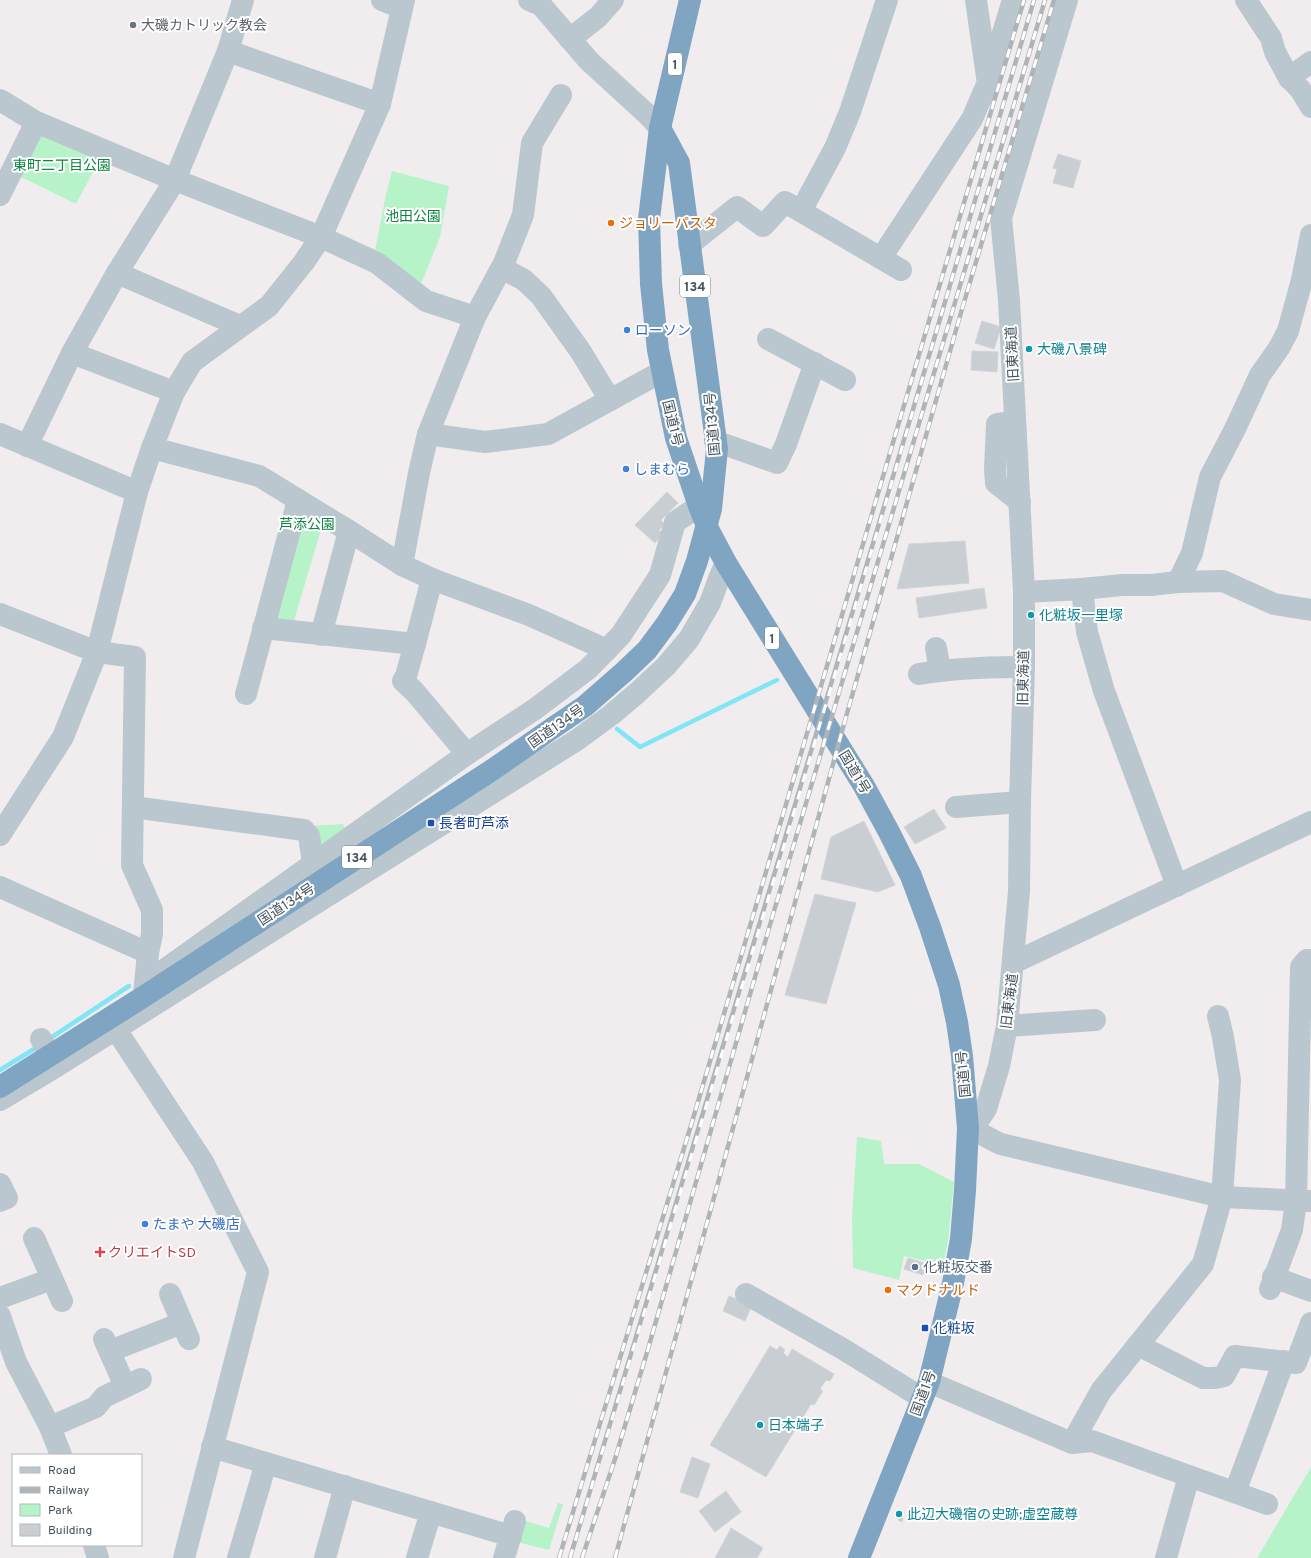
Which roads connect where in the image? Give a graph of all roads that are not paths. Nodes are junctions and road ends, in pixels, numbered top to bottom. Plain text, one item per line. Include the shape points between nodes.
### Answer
1 (244, 0) edge
2 (382, 0) edge
3 (529, 0) edge
4 (613, 0) edge
5 (690, 0) edge
6 (887, 0) edge
7 (976, 0) edge
8 (1013, 0) edge
9 (1067, 0) edge
10 (1246, 0) edge
11 (403, 4) edge
12 (570, 39) junction
13 (228, 51) junction
14 (1311, 62) edge
15 (1288, 78) junction
16 (988, 82) junction
17 (561, 95) dead end
18 (0, 100) edge
19 (380, 104) junction
20 (1311, 107) edge
21 (36, 122) junction
22 (660, 128) junction
23 (175, 180) junction
24 (0, 195) edge
25 (801, 211) junction
26 (1311, 235) edge
27 (321, 237) junction
28 (689, 245) junction
29 (881, 258) junction
30 (502, 268) junction
31 (901, 270) dead end
32 (117, 273) junction
33 (475, 318) junction
34 (240, 326) junction
35 (768, 339) dead end
36 (72, 353) junction
37 (815, 363) junction
38 (661, 372) junction
39 (845, 380) dead end
40 (174, 392) junction
41 (610, 400) junction
42 (1015, 420) junction
43 (0, 434) edge
44 (428, 434) junction
45 (716, 445) junction
46 (27, 446) junction
47 (152, 448) junction
48 (136, 492) junction
49 (1019, 494) junction
50 (298, 500) junction
51 (699, 506) junction
52 (349, 530) junction
53 (726, 563) junction
54 (402, 565) junction
55 (432, 579) junction
56 (1178, 582) junction
57 (1082, 589) junction
58 (1024, 592) junction
59 (1311, 610) edge
60 (0, 614) edge
61 (263, 628) junction
62 (321, 635) junction
63 (415, 644) junction
64 (936, 648) dead end
65 (607, 650) junction
66 (97, 652) junction
67 (1024, 666) junction
68 (246, 694) dead end
69 (467, 754) junction
70 (1020, 802) junction
71 (133, 807) junction
72 (956, 807) dead end
73 (1311, 822) edge
74 (0, 835) edge
75 (313, 863) junction
76 (1177, 886) junction
77 (0, 887) edge
78 (312, 896) junction
79 (148, 953) junction
80 (1311, 960) edge
81 (1013, 963) junction
82 (144, 990) junction
83 (1218, 1016) dead end
84 (1095, 1020) dead end
85 (112, 1024) junction
86 (1007, 1026) junction
87 (1305, 1072) edge
88 (0, 1087) edge
89 (0, 1100) edge
90 (968, 1128) junction
91 (0, 1184) edge
92 (1222, 1197) junction
93 (0, 1201) edge
94 (1304, 1201) edge
95 (34, 1238) dead end
96 (52, 1279) junction
97 (1311, 1291) edge
98 (170, 1294) dead end
99 (746, 1294) dead end
100 (0, 1298) edge
101 (62, 1301) dead end
102 (0, 1316) edge
103 (1311, 1323) edge
104 (1138, 1345) junction
105 (1284, 1361) junction
106 (925, 1390) junction
107 (50, 1427) junction
108 (1072, 1443) junction
109 (212, 1447) junction
110 (61, 1454) edge
111 (266, 1463) junction
112 (1188, 1476) junction
113 (345, 1486) junction
114 (1235, 1492) junction
115 (1267, 1504) dead end
116 (431, 1512) junction
117 (94, 1546) edge
118 (98, 1558) edge
119 (184, 1558) edge
120 (238, 1558) edge
121 (325, 1558) edge
122 (417, 1558) edge
123 (504, 1558) edge
124 (858, 1558) edge
125 (1166, 1558) edge

1 - 13 street
2 - 11 street
3 - 12 street via 541,5
4 - 12 street via 598,17
5 - 22 highway, 国道1号 / 1
6 - 25 street via 850,112
7 - 16 street
8 - 16 street
9 - 42 street, 旧東海道 via 1001,218 1009,300
10 - 15 street via 1271,38
11 - 19 street
12 - 22 street via 589,61
13 - 19 street
13 - 23 street
14 - 15 street
15 - 20 street via 1300,89
16 - 29 street via 972,119
17 - 30 street via 532,143 523,215
18 - 21 street
19 - 27 street
21 - 23 street
21 - 24 street
22 - 28 highway, 国道134号 / 134 via 679,163
22 - 38 highway, 国道1号 / 1 via 649,219 651,284
23 - 27 street
23 - 32 street
25 - 28 street via 785,202 763,226 737,206
25 - 29 street
26 - 56 street via 1288,331 1260,375 1210,477 1192,553
27 - 33 street via 377,263 426,301
27 - 34 street via 269,306
28 - 45 highway, 国道134号 / 134
29 - 31 street
30 - 33 street
30 - 41 street via 524,280 541,296 581,352
32 - 34 street
32 - 36 street
33 - 44 street
34 - 40 street via 192,362
35 - 37 street
36 - 40 street
36 - 46 street
37 - 39 street
37 - 45 street via 777,463
38 - 41 street
38 - 51 highway, 国道1号 / 1 via 676,438
40 - 47 street
41 - 44 street via 548,434 485,442
42 - 49 street, 旧東海道
42 - 49 street via 997,424 995,470 996,483
43 - 46 street
44 - 54 street
45 - 78 highway, 国道134号 / 134 via 711,509 697,561 685,594 646,650 585,706
46 - 48 street
47 - 48 street
47 - 50 street via 259,476
48 - 66 street
49 - 58 street, 旧東海道
50 - 52 street
50 - 61 street
51 - 53 highway, 国道1号 / 1
51 - 65 street via 675,522 660,575 621,635
52 - 54 street
52 - 62 street
53 - 78 street via 710,603 689,639 666,666 611,715 577,740
53 - 90 highway, 国道1号 / 1 via 864,786 911,876 951,992 962,1056
54 - 55 street
55 - 63 street
55 - 65 street via 529,615
56 - 57 street
56 - 59 street via 1223,581 1274,604
57 - 58 street
57 - 76 street via 1087,632 1104,691
58 - 67 street, 旧東海道
60 - 66 street
61 - 62 street
61 - 68 street
62 - 63 street
63 - 69 street via 403,682 414,691
64 - 67 street via 929,672
65 - 69 street via 588,669 535,709
66 - 71 street via 135,657
66 - 74 street via 63,737
67 - 70 street, 旧東海道
69 - 75 street
70 - 72 street
70 - 81 street, 旧東海道 via 1019,890
71 - 75 street via 304,830 309,836
71 - 79 street via 132,865 152,910 152,934
73 - 76 street
75 - 82 street
76 - 81 street
77 - 79 street
78 - 82 highway, 国道134号 / 134
78 - 85 street
79 - 82 street
80 - 87 street via 1307,960 1301,967
81 - 86 street, 旧東海道
82 - 85 highway, 国道134号 / 134
83 - 92 street via 1224,1037 1230,1080
84 - 86 street
85 - 88 highway, 国道134号 / 134 via 46,1048
85 - 89 street
85 - 109 street via 203,1162 258,1272
86 - 90 street, 旧東海道 via 999,1066 986,1109 978,1121
87 - 94 street
90 - 92 street via 1001,1144
90 - 106 highway, 国道1号 / 1 via 961,1239 951,1293
91 - 93 street via 7,1198
92 - 94 street
92 - 104 street via 1203,1264
94 - 97 street via 1272,1283
95 - 96 street
96 - 100 street
96 - 101 street
98 - 107 street via 186,1331 106,1345 133,1382 104,1397 96,1407
99 - 106 street via 843,1349
102 - 107 street via 16,1362
103 - 105 street via 1296,1363
104 - 105 street via 1203,1378 1224,1376 1235,1356
104 - 108 street via 1101,1391
105 - 114 street
106 - 108 street
106 - 124 highway, 国道1号 / 1
107 - 110 street
108 - 112 street via 1092,1441
109 - 111 street
109 - 119 street
111 - 113 street
111 - 120 street
112 - 114 street
112 - 125 street
113 - 116 street
113 - 121 street
114 - 115 street
116 - 122 street
116 - 123 street via 513,1528
117 - 118 street

